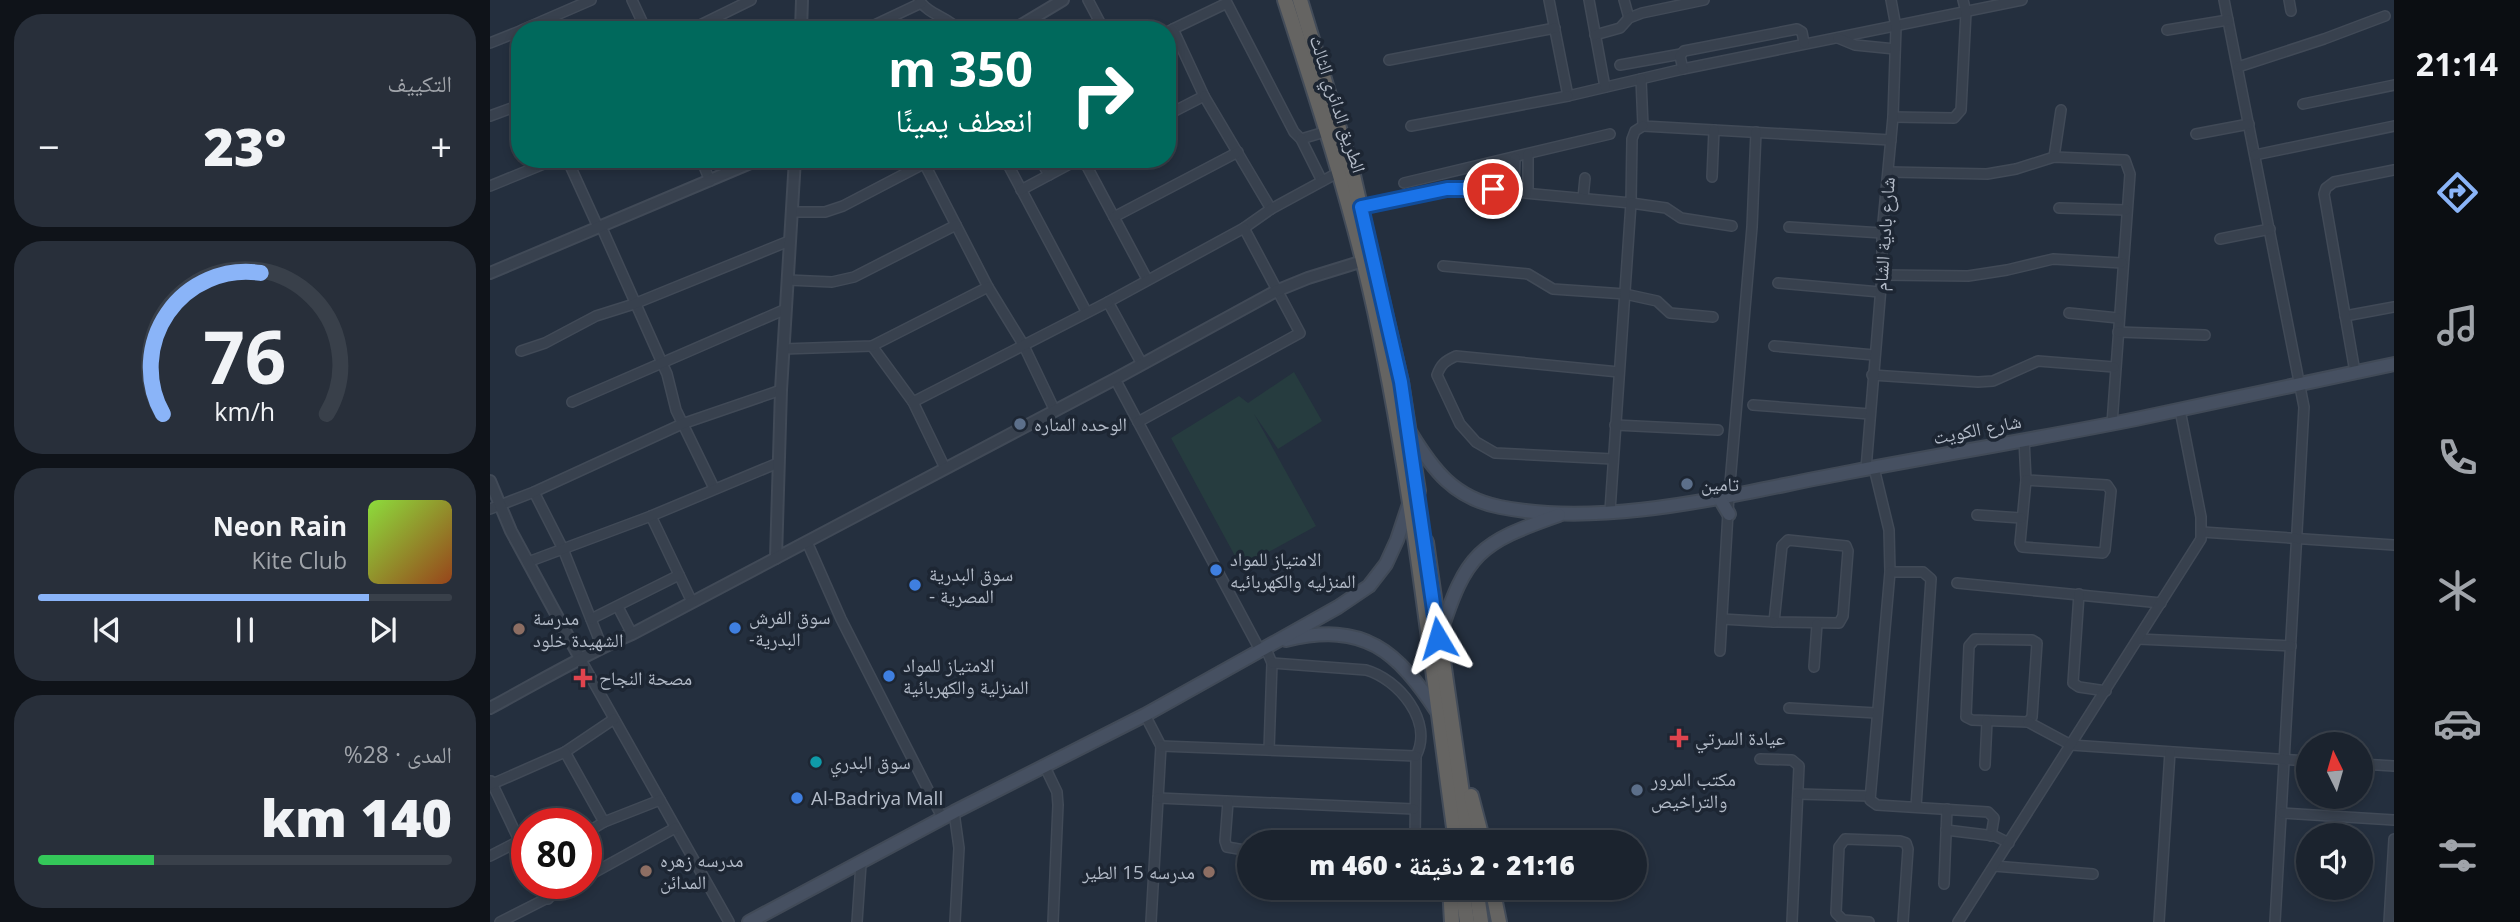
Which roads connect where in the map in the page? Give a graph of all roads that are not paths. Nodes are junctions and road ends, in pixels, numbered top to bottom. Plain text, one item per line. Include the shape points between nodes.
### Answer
1 (591, 0) edge
2 (632, 0) edge
3 (751, 0) edge
4 (802, 0) edge
5 (1063, 0) edge
6 (1088, 0) edge
7 (1285, 0) edge
8 (1549, 0) edge
9 (1589, 0) edge
10 (1625, 0) edge
11 (1704, 0) edge
12 (1891, 0) edge
13 (1963, 0) edge
14 (2022, 0) edge
15 (2224, 0) edge
16 (2289, 0) edge
17 (920, 1) edge
18 (1226, 1) edge
19 (1302, 3) edge
20 (2291, 11) dead end
21 (1966, 12) junction
22 (2385, 16) dead end
23 (1629, 18) junction
24 (2228, 20) junction
25 (542, 21) edge
26 (642, 21) edge
27 (708, 21) edge
28 (801, 21) edge
29 (881, 21) edge
30 (950, 21) edge
31 (1028, 21) edge
32 (1099, 21) edge
33 (1896, 26) junction
34 (1176, 27) edge
35 (1555, 28) junction
36 (2167, 30) dead end
37 (511, 34) edge
38 (1595, 35) junction
39 (1837, 37) junction
40 (1176, 42) edge
41 (490, 43) edge
42 (1804, 43) junction
43 (1895, 49) junction
44 (1681, 54) junction
45 (1389, 60) dead end
46 (1620, 65) dead end
47 (2238, 67) junction
48 (1684, 69) junction
49 (1641, 79) junction
50 (2394, 85) edge
51 (1605, 87) junction
52 (1204, 96) junction
53 (1568, 96) junction
54 (2303, 104) dead end
55 (511, 108) edge
56 (1176, 110) edge
57 (2061, 110) dead end
58 (490, 116) edge
59 (1893, 117) junction
60 (2249, 124) junction
61 (1411, 126) dead end
62 (1643, 126) junction
63 (2394, 126) edge
64 (1714, 130) junction
65 (1328, 131) junction
66 (1756, 132) junction
67 (1610, 134) dead end
68 (2196, 134) dead end
69 (1301, 139) junction
70 (1891, 140) junction
71 (1238, 152) junction
72 (1528, 155) junction
73 (2255, 155) junction
74 (2054, 157) junction
75 (1515, 158) junction
76 (534, 168) edge
77 (571, 168) edge
78 (705, 168) edge
79 (740, 168) edge
80 (795, 168) edge
81 (913, 168) edge
82 (929, 168) edge
83 (1009, 168) edge
84 (1045, 168) edge
85 (1063, 168) edge
86 (1086, 168) edge
87 (2394, 170) edge
88 (1340, 172) junction
89 (1889, 172) junction
90 (1049, 175) junction
91 (1712, 177) dead end
92 (1585, 178) dead end
93 (710, 181) junction
94 (1322, 181) junction
95 (1404, 183) dead end
96 (490, 186) edge
97 (1020, 190) junction
98 (1514, 190) junction
99 (1528, 191) junction
100 (1583, 198) junction
101 (1631, 203) junction
102 (1361, 207) junction
103 (2059, 208) dead end
104 (1271, 209) junction
105 (2126, 211) junction
106 (792, 212) junction
107 (1114, 217) junction
108 (956, 225) junction
109 (1732, 226) dead end
110 (599, 227) junction
111 (1789, 227) dead end
112 (1244, 228) junction
113 (2270, 229) junction
114 (1882, 233) junction
115 (2220, 239) dead end
116 (789, 241) junction
117 (1363, 261) junction
118 (2122, 263) junction
119 (1443, 266) dead end
120 (490, 273) edge
121 (1882, 275) junction
122 (1147, 279) junction
123 (788, 280) junction
124 (1778, 282) dead end
125 (988, 287) junction
126 (1276, 290) junction
127 (1880, 292) junction
128 (1625, 294) junction
129 (1108, 302) junction
130 (634, 303) junction
131 (2394, 307) edge
132 (786, 309) junction
133 (1086, 311) junction
134 (2069, 313) dead end
135 (2345, 316) junction
136 (1713, 317) dead end
137 (2118, 318) junction
138 (2118, 332) junction
139 (2205, 335) dead end
140 (1023, 344) junction
141 (872, 346) junction
142 (1774, 346) dead end
143 (783, 349) junction
144 (521, 351) dead end
145 (1874, 355) junction
146 (662, 363) junction
147 (1142, 364) junction
148 (2394, 364) edge
149 (2114, 367) junction
150 (1619, 372) junction
151 (2355, 372) junction
152 (1872, 376) junction
153 (1115, 379) junction
154 (2301, 384) junction
155 (781, 390) junction
156 (572, 402) dead end
157 (913, 402) junction
158 (1753, 405) dead end
159 (2180, 410) junction
160 (1055, 411) junction
161 (1870, 414) junction
162 (1138, 422) junction
163 (682, 424) junction
164 (2112, 424) junction
165 (1407, 425) junction
166 (1615, 425) junction
167 (1718, 430) dead end
168 (2024, 439) junction
169 (1613, 459) junction
170 (778, 463) junction
171 (945, 468) junction
172 (1870, 468) junction
173 (2026, 480) junction
174 (490, 481) edge
175 (714, 488) junction
176 (534, 492) junction
177 (1724, 496) junction
178 (1410, 500) junction
179 (495, 506) edge
180 (1610, 511) junction
181 (1565, 513) junction
182 (1730, 514) joint
183 (1977, 514) dead end
184 (651, 516) junction
185 (2021, 518) junction
186 (2202, 532) junction
187 (2297, 538) junction
188 (807, 542) junction
189 (2394, 545) edge
190 (563, 549) junction
191 (776, 558) junction
192 (528, 562) junction
193 (1890, 572) junction
194 (678, 575) junction
195 (1957, 583) dead end
196 (2079, 594) junction
197 (692, 602) junction
198 (2161, 603) junction
199 (618, 607) junction
200 (1722, 619) junction
201 (591, 620) junction
202 (1774, 622) junction
203 (1817, 624) junction
204 (632, 634) junction
205 (1438, 638) junction
206 (2138, 639) junction
207 (2291, 646) junction
208 (602, 647) junction
209 (1268, 648) junction
210 (1720, 651) dead end
211 (581, 660) junction
212 (1272, 663) junction
213 (1814, 667) dead end
214 (2106, 691) junction
215 (490, 708) edge
216 (1788, 708) dead end
217 (1876, 713) junction
218 (1438, 714) junction
219 (1145, 715) junction
220 (614, 719) junction
221 (1987, 721) junction
222 (2028, 722) junction
223 (2071, 745) junction
224 (1161, 746) junction
225 (1269, 750) junction
226 (565, 752) junction
227 (2170, 752) junction
228 (1416, 756) junction
229 (1459, 759) junction
230 (1760, 759) dead end
231 (2285, 760) junction
232 (2296, 760) edge
233 (1985, 765) dead end
234 (2373, 765) edge
235 (2394, 766) edge
236 (1045, 767) junction
237 (1447, 776) junction
238 (491, 783) edge
239 (1798, 794) junction
240 (1870, 796) junction
241 (1158, 799) junction
242 (660, 800) junction
243 (1228, 802) junction
244 (1916, 807) junction
245 (1414, 809) junction
246 (1947, 809) junction
247 (2282, 813) junction
248 (948, 816) junction
249 (2394, 820) edge
250 (604, 822) joint
251 (511, 824) edge
252 (676, 828) junction
253 (1415, 830) edge
254 (1447, 830) edge
255 (1454, 830) edge
256 (1468, 830) edge
257 (1480, 830) edge
258 (1946, 830) junction
259 (1991, 836) junction
260 (2394, 839) edge
261 (2009, 843) junction
262 (511, 845) edge
263 (1237, 850) edge
264 (490, 856) edge
265 (861, 864) junction
266 (1994, 866) junction
267 (602, 868) edge
268 (2093, 874) dead end
269 (1944, 884) dead end
270 (548, 899) edge
271 (1451, 900) edge
272 (1464, 900) edge
273 (1478, 900) edge
274 (1495, 900) edge
275 (500, 922) edge
276 (729, 922) edge
277 (749, 922) edge
278 (857, 922) edge
279 (955, 922) edge
280 (1053, 922) edge
281 (1151, 922) edge
282 (1452, 922) edge
283 (1467, 922) edge
284 (1481, 922) edge
285 (1499, 922) edge
286 (1792, 922) edge
287 (1860, 922) edge
288 (1869, 922) edge
289 (1903, 922) edge
290 (1958, 922) edge
291 (2159, 922) edge
292 (2275, 922) edge
293 (2389, 922) edge

1 - 25 street
2 - 26 street
3 - 27 street
4 - 28 street
5 - 31 street
6 - 32 street
7 - 65 highway, الطريق الدائري الثالث
8 - 35 street
9 - 38 street
10 - 23 street
11 - 23 street
12 - 33 street, شارع بادية الشام
13 - 21 street
14 - 21 street
15 - 24 street
16 - 20 street
17 - 29 street
17 - 30 street via 928,12
18 - 34 street
18 - 69 street
19 - 102 highway, الطريق الدائري الثالث
21 - 33 street
21 - 59 street via 1958,115
22 - 47 street
23 - 38 street via 1620,28
24 - 36 street
24 - 47 street
33 - 39 street
33 - 43 street, شارع بادية الشام
35 - 45 street
35 - 53 street
37 - 41 street
38 - 51 street
39 - 42 street
39 - 43 street via 1855,45
40 - 52 street
42 - 44 street via 1797,29
42 - 48 street
43 - 59 street, شارع بادية الشام
44 - 46 street
44 - 48 street
47 - 60 street
48 - 49 street
49 - 51 street
49 - 62 street
50 - 54 street
51 - 53 street
52 - 56 street
52 - 71 street
53 - 61 street
55 - 58 street
57 - 74 street
59 - 70 street, شارع بادية الشام
60 - 68 street
60 - 73 street
62 - 64 street
62 - 101 street via 1632,139
63 - 73 street
64 - 66 street
64 - 91 street
65 - 69 street
65 - 88 highway, الطريق الدائري الثالث
66 - 70 street
66 - 177 street via 1752,227
67 - 72 street
69 - 94 street
70 - 89 street, شارع بادية الشام
71 - 104 street
71 - 107 street
72 - 75 street
72 - 99 street
73 - 113 street
74 - 89 street via 1987,174
74 - 105 street via 2125,160 2129,169
75 - 95 street
75 - 98 street
76 - 96 street
77 - 110 street
78 - 93 street
79 - 93 street
80 - 106 street
81 - 106 street via 834,210
82 - 108 street
83 - 97 street
84 - 90 street
85 - 90 street
86 - 107 street
87 - 135 street via 2334,182 2326,188
88 - 94 street
88 - 117 highway, الطريق الدائري الثالث
89 - 114 street, شارع بادية الشام
90 - 97 street
92 - 100 street
93 - 110 street
94 - 104 street
97 - 133 street
98 - 99 street
98 - 102 street via 1447,189
99 - 100 street
100 - 101 street
101 - 109 street via 1666,208 1681,218
101 - 128 street
102 - 165 highway, الطريق الدائري الثالث
103 - 105 street
104 - 112 street
105 - 118 street
106 - 116 street
107 - 122 street
108 - 123 street via 854,277 832,282
108 - 125 street
110 - 120 street
110 - 130 street
111 - 114 street
112 - 122 street
112 - 126 street
113 - 115 street
113 - 154 street
114 - 121 street, شارع بادية الشام
116 - 123 street
116 - 130 street
117 - 126 street
117 - 178 highway, الطريق الدائري الثالث
118 - 121 street via 2053,259 1968,276
118 - 137 street
119 - 128 street via 1528,274 1553,289
121 - 127 street, شارع بادية الشام
122 - 129 street
123 - 132 street
124 - 127 street
125 - 140 street
125 - 141 street
126 - 147 street
126 - 162 street via 1300,333
127 - 145 street, شارع بادية الشام
128 - 136 street via 1657,301 1674,314
128 - 150 street
129 - 133 street
129 - 147 street
130 - 144 street
130 - 146 street
131 - 135 street
132 - 143 street
132 - 146 street
133 - 140 street
134 - 137 street
135 - 151 street
137 - 138 street
138 - 139 street
138 - 149 street
140 - 157 street
140 - 160 street
141 - 143 street
141 - 157 street
142 - 145 street
143 - 155 street
145 - 152 street, شارع بادية الشام
146 - 156 street
146 - 163 street
147 - 153 street
148 - 151 main road, شارع الكويت
149 - 152 street via 2038,361 1993,381 1978,382
149 - 164 street
150 - 166 street
150 - 169 street via 1456,356 1446,361 1437,375 1460,424 1494,453
151 - 154 main road, شارع الكويت
152 - 161 street, شارع بادية الشام
153 - 160 street
153 - 162 street
154 - 159 main road, شارع الكويت
154 - 187 street via 2305,418
155 - 163 street
155 - 170 street
157 - 171 street
158 - 161 street
159 - 164 main road, شارع الكويت
159 - 186 street
160 - 171 street
161 - 172 street, شارع بادية الشام
162 - 209 street
163 - 175 street
163 - 176 street
164 - 168 main road, شارع الكويت
165 - 181 main road, شارع الكويت via 1440,476 1473,499 1510,509
165 - 205 highway, الطريق الدائري الثالث
166 - 167 street
166 - 169 street
168 - 172 main road, شارع الكويت
168 - 173 street
169 - 180 street
170 - 175 street
170 - 191 street
171 - 188 street
172 - 177 main road, شارع الكويت
172 - 193 street, شارع بادية الشام via 1889,530
173 - 185 street
173 - 185 street via 2107,485 2111,491 2105,550 2098,554 2026,548 2020,543
174 - 179 street
175 - 184 street
176 - 179 street
176 - 190 street
177 - 180 main road, شارع الكويت
177 - 182 main road
178 - 209 main road via 1386,564 1368,586
178 - 218 highway, الطريق الدائري الثالث
179 - 192 street
180 - 181 main road, شارع الكويت
181 - 205 main road, شارع الكويت via 1515,530 1480,551 1457,584
182 - 200 street
183 - 185 street
184 - 190 street
184 - 194 street
186 - 187 street
186 - 198 street
187 - 189 street
187 - 207 street
188 - 191 street
188 - 248 street via 841,619
190 - 192 street
190 - 201 street
191 - 197 street
192 - 211 street
193 - 217 street, شارع بادية الشام
193 - 244 street via 1923,572 1931,579
194 - 197 street
194 - 199 street
195 - 196 street
196 - 198 street
196 - 214 street via 2074,683
197 - 204 street
198 - 206 street
199 - 201 street
199 - 204 street
200 - 202 street
200 - 210 street
201 - 208 street
202 - 203 street
202 - 203 street via 1784,542 1842,544 1848,551 1842,620
203 - 213 street
204 - 208 street
205 - 229 highway, الطريق الدائري الثالث
206 - 207 street
206 - 214 street
207 - 231 street
208 - 211 street
209 - 212 street
209 - 218 main road via 1326,635 1359,638 1403,665
209 - 219 main road
211 - 215 street
211 - 220 street
212 - 225 street
212 - 228 street via 1376,673 1416,711 1420,744
214 - 223 street
216 - 217 street
217 - 240 street, شارع بادية الشام
218 - 237 highway, الطريق الدائري الثالث
219 - 224 street
219 - 236 main road
220 - 226 street
220 - 242 street
221 - 222 street
221 - 222 street via 1968,719 1965,714 1969,646 1976,639 2037,643
221 - 233 street
222 - 223 street
223 - 227 street
223 - 261 street
224 - 225 street
224 - 241 street
225 - 228 street
226 - 238 street
226 - 250 street
227 - 231 street
227 - 291 street
228 - 245 street
229 - 256 highway, الطريق الدائري الثالث
229 - 257 highway
230 - 239 street via 1797,764
231 - 232 street
231 - 247 street
234 - 235 street
236 - 248 main road
236 - 280 street via 1058,805
237 - 254 highway
237 - 255 highway, الطريق الدائري الثالث
238 - 251 street
239 - 240 street
239 - 286 street
240 - 244 street via 1877,805
241 - 243 street
241 - 281 street
242 - 250 street
242 - 252 street
243 - 245 street
243 - 263 street via 1225,841 1227,847
244 - 246 street
245 - 253 street
246 - 258 street
246 - 259 street via 1991,812
247 - 249 street
247 - 292 street
248 - 265 main road
248 - 279 street via 959,848
252 - 267 street
252 - 276 street
258 - 259 street
258 - 269 street
259 - 261 street
260 - 293 street
261 - 266 street
262 - 264 street
265 - 277 main road
265 - 278 street
266 - 268 street
266 - 290 street
270 - 275 street
271 - 282 highway
272 - 283 highway
273 - 284 highway
274 - 285 highway
287 - 288 street
287 - 289 street via 1840,919 1835,910 1839,847 1848,838 1906,843

